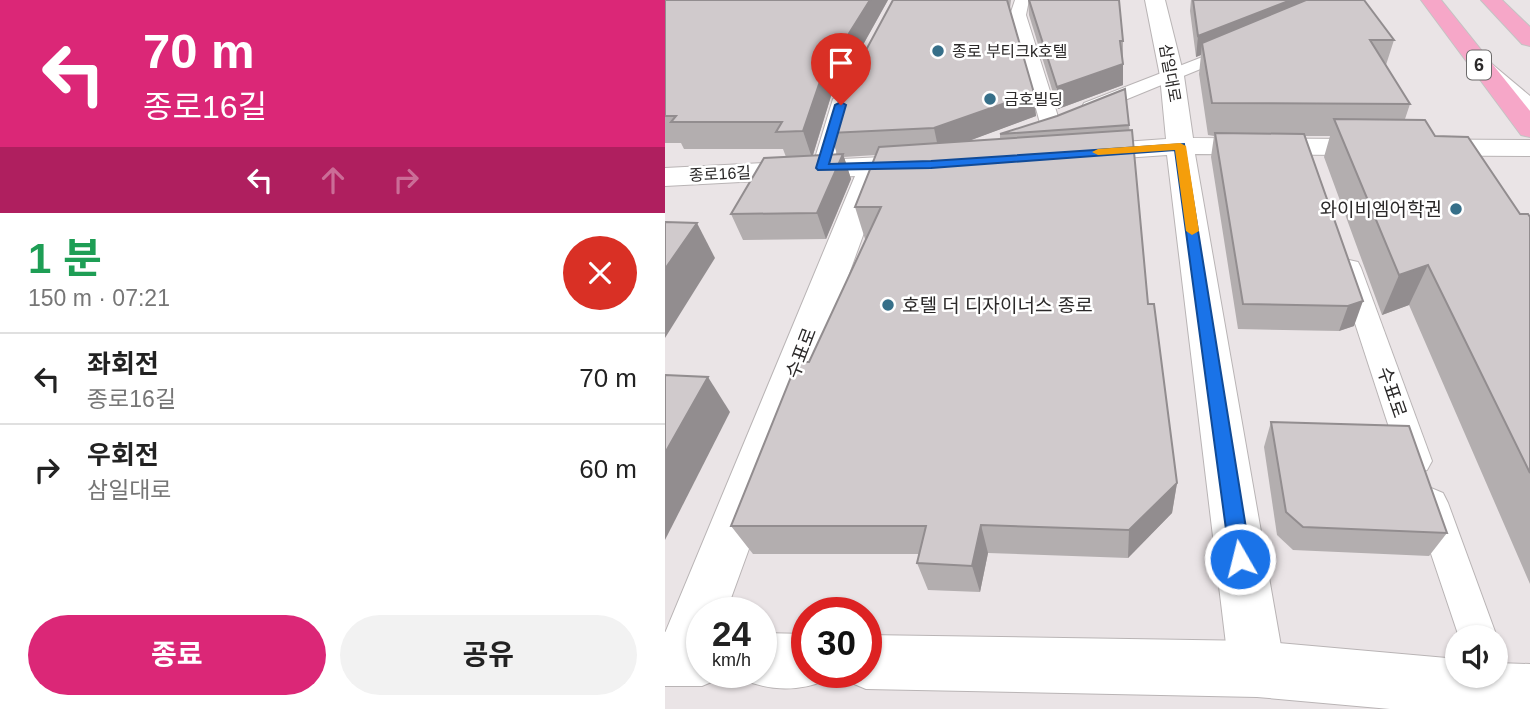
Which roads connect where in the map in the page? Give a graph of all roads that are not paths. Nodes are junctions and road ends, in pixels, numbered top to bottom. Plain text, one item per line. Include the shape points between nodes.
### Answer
1 (1022, 0) edge
2 (1155, 0) edge
3 (1431, 0) edge
4 (1492, 0) edge
5 (1530, 39) edge
6 (1247, 45) edge
7 (1472, 56) junction
8 (1172, 76) junction
9 (847, 84) edge
10 (1530, 105) edge
11 (1063, 118) junction
12 (1530, 129) edge
13 (1026, 131) edge
14 (1180, 146) junction
15 (1307, 146) junction
16 (1530, 148) edge
17 (1055, 155) edge
18 (939, 163) edge
19 (874, 165) junction
20 (822, 168) junction
21 (665, 177) edge
22 (1317, 177) edge
23 (1339, 239) edge
24 (1474, 625) edge
25 (683, 659) edge
26 (882, 662) edge
27 (1257, 669) junction
28 (1506, 692) edge

1 - 11 lane via 1018,15
2 - 8 street, 삼일대로
3 - 7 main road, 6
4 - 5 main road
6 - 8 lane
7 - 10 lane
7 - 12 main road, 6
8 - 11 lane
8 - 14 street, 삼일대로
9 - 20 lane
11 - 13 lane
14 - 15 street
14 - 17 street
14 - 27 street
15 - 16 street
15 - 22 lane
18 - 19 street, 종로16길
19 - 20 street, 종로16길
19 - 25 street, 수표로
20 - 21 street, 종로16길
23 - 24 lane, 수표로
26 - 27 street
27 - 28 street

